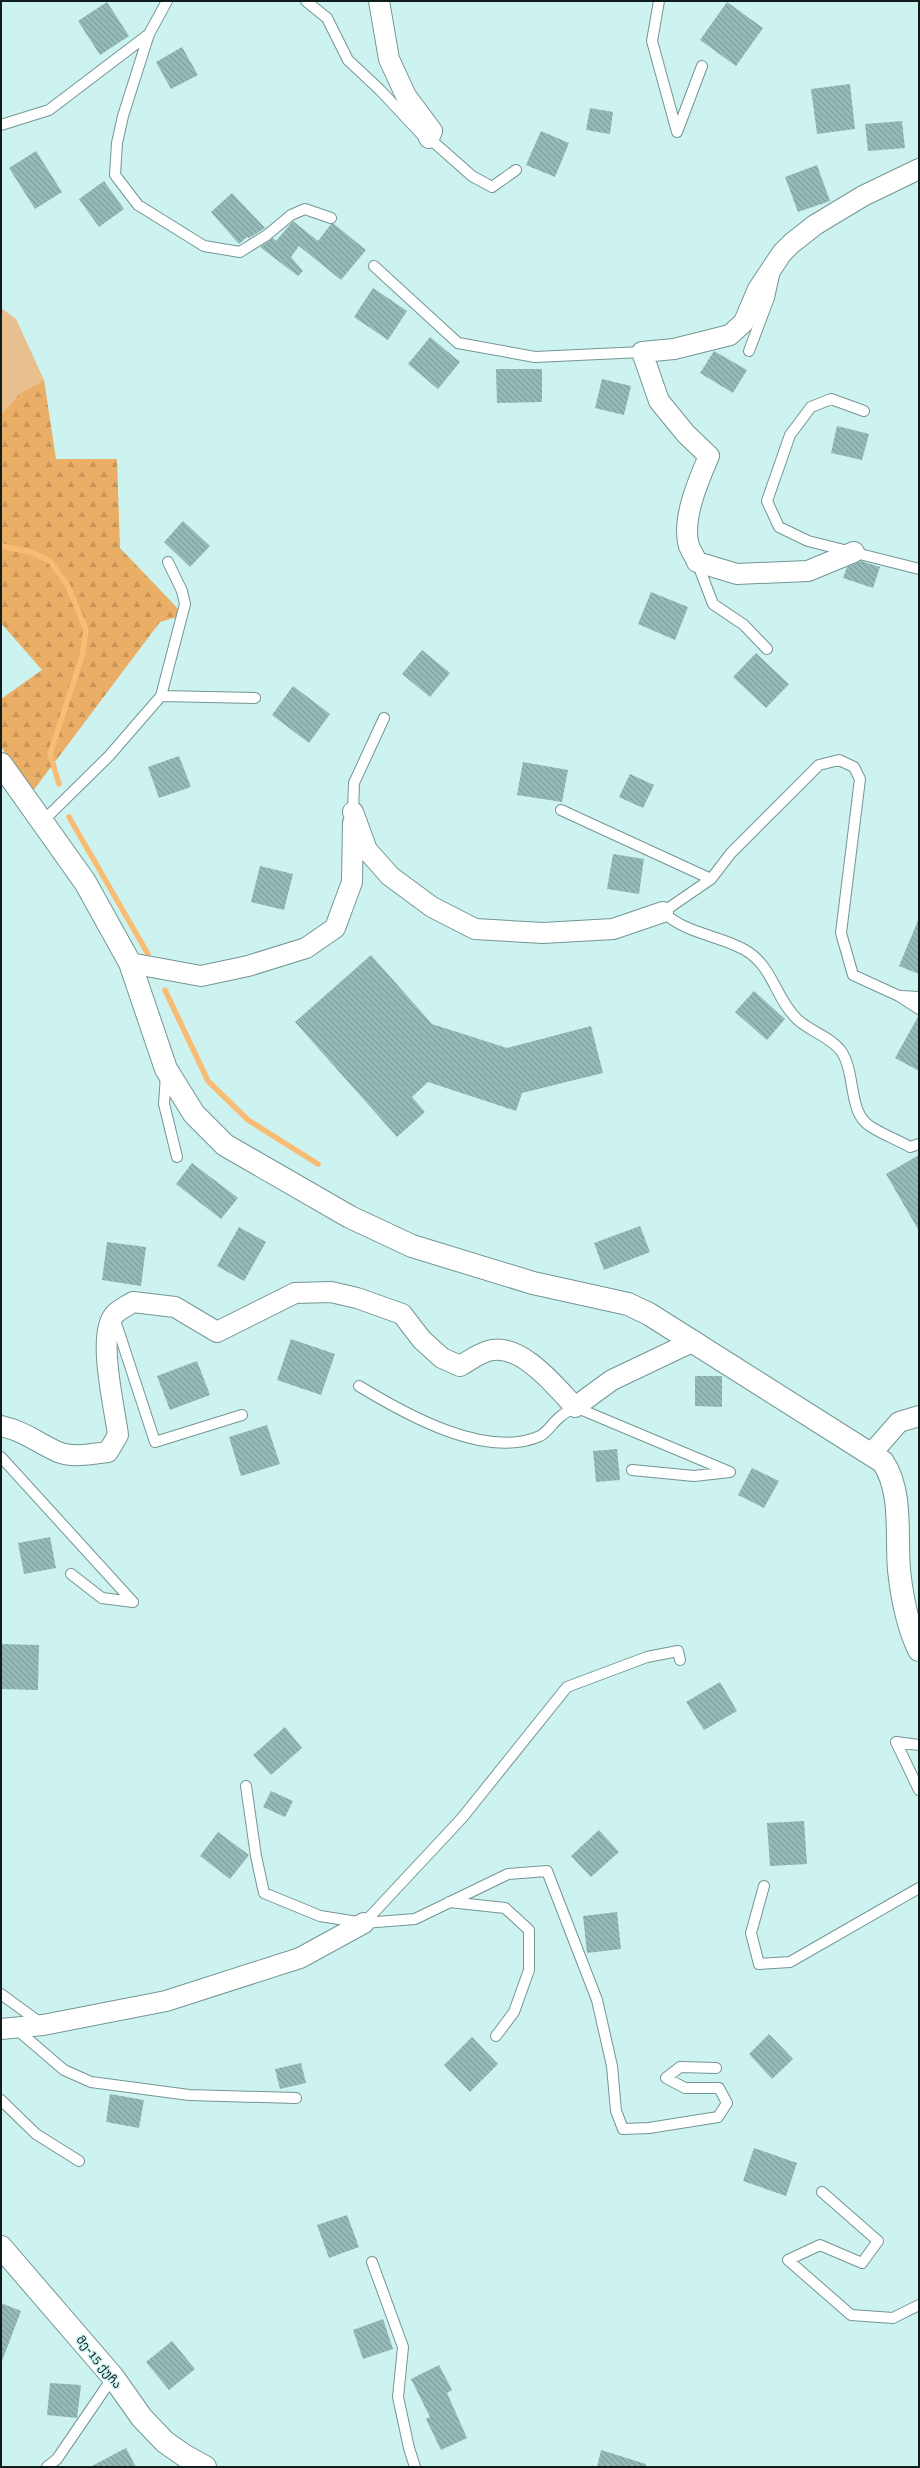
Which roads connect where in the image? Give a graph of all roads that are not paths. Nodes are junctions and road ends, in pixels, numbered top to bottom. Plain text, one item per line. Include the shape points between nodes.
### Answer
1 (167, 1) edge
2 (306, 1) edge
3 (379, 1) edge
4 (659, 1) edge
5 (149, 34) junction
6 (702, 66) dead end
7 (1, 125) edge
8 (429, 138) junction
9 (919, 169) edge
10 (516, 170) dead end
11 (331, 218) dead end
12 (776, 263) junction
13 (374, 266) dead end
14 (749, 351) dead end
15 (642, 352) junction
16 (864, 411) dead end
17 (854, 552) junction
18 (168, 562) dead end
19 (697, 562) junction
20 (919, 569) edge
21 (767, 649) dead end
22 (161, 696) junction
23 (255, 698) dead end
24 (384, 718) dead end
25 (1, 764) edge
26 (561, 810) dead end
27 (353, 812) junction
28 (42, 822) junction
29 (711, 879) junction
30 (663, 912) junction
31 (130, 963) junction
32 (899, 996) junction
33 (919, 997) edge
34 (919, 1009) edge
35 (166, 1069) junction
36 (919, 1144) edge
37 (177, 1157) dead end
38 (114, 1315) junction
39 (694, 1341) junction
40 (359, 1386) dead end
41 (575, 1407) junction
42 (242, 1415) dead end
43 (919, 1416) edge
44 (1, 1426) edge
45 (872, 1454) junction
46 (1, 1457) edge
47 (632, 1470) dead end
48 (71, 1574) dead end
49 (919, 1650) edge
50 (680, 1660) dead end
51 (919, 1745) edge
52 (246, 1786) dead end
53 (919, 1790) edge
54 (764, 1886) dead end
55 (919, 1888) edge
56 (449, 1902) junction
57 (364, 1923) junction
58 (1, 1994) edge
59 (43, 2025) junction
60 (8, 2028) edge
61 (496, 2036) dead end
62 (716, 2068) dead end
63 (296, 2098) dead end
64 (1, 2100) edge
65 (79, 2161) dead end
66 (822, 2192) dead end
67 (1, 2247) edge
68 (372, 2262) dead end
69 (919, 2305) edge
70 (113, 2377) junction
71 (47, 2467) edge
72 (205, 2467) edge
73 (415, 2467) edge

1 - 5 lane
2 - 8 lane via 327,18 348,60 423,136
3 - 8 street via 389,58 406,96 432,131
4 - 6 lane via 652,41 677,132
5 - 7 lane via 49,110
5 - 11 lane via 117,143 115,175 138,205 204,246 240,252 268,235 290,215 305,209
8 - 10 lane via 472,176 492,187
9 - 12 street via 863,196 815,225 782,253
12 - 14 lane via 769,298
12 - 15 street via 758,289 744,322 730,336 674,349
13 - 15 lane via 458,343 535,357
15 - 19 street via 659,400 686,434 709,456 696,487 688,522 688,545
16 - 17 lane via 831,399 811,407 790,435 767,501 779,527 808,541
17 - 19 street via 808,571 737,574
17 - 20 lane
18 - 22 lane via 182,590 185,604
19 - 21 lane via 713,604 744,625
22 - 23 lane
22 - 28 lane via 109,756
24 - 27 lane via 354,783
25 - 28 street
26 - 29 lane
27 - 30 street via 367,850 390,876 432,907 475,929 543,933 613,929
27 - 31 street via 352,882 335,928 306,948 248,966 201,976
28 - 31 street via 85,882
29 - 30 lane
29 - 32 lane via 731,853 819,765 839,760 854,767 860,779 841,933 853,975
30 - 36 lane via 674,923 744,949 760,960 787,1008 797,1020 840,1050 847,1060 860,1115 866,1123 910,1147
31 - 35 street
32 - 33 lane
32 - 34 lane
35 - 37 lane via 164,1104
35 - 39 street via 194,1114 224,1145 350,1217 412,1246 532,1283 628,1304
38 - 41 street via 133,1302 175,1307 217,1332 295,1294 330,1292 357,1298 402,1314 422,1340 442,1358 460,1366 489,1350 513,1352 546,1376
38 - 42 lane via 155,1442
38 - 44 street via 107,1334 107,1368 118,1435 108,1452 81,1456 59,1452 20,1430
39 - 41 street via 612,1380
39 - 45 street via 827,1428
40 - 41 lane via 405,1414 463,1435 493,1442 523,1441 542,1435 559,1417
41 - 47 lane via 730,1472 694,1476
43 - 45 street via 899,1422
45 - 49 street via 883,1462 889,1471 895,1495 903,1603
46 - 48 lane via 133,1602 102,1598
50 - 57 lane via 678,1651 647,1657 567,1687 462,1818
51 - 53 lane via 896,1742
52 - 57 lane via 264,1893 320,1916
54 - 55 lane via 751,1933 759,1964 790,1962
56 - 57 lane via 415,1919
56 - 61 lane via 505,1908 529,1930 529,1970 514,2012
56 - 62 lane via 508,1874 547,1872 598,2000 612,2066 616,2112 623,2129 649,2128 718,2117 727,2103 720,2088 685,2088 666,2078 680,2067
57 - 59 street via 300,1958 166,2001
58 - 59 lane
59 - 60 street
60 - 63 lane via 64,2070 92,2082 189,2095
64 - 65 lane via 36,2134
66 - 69 lane via 878,2241 862,2263 820,2244 788,2260 852,2315 893,2318
67 - 70 street, მე-15 ქუჩა
68 - 73 lane via 403,2347 398,2397
70 - 71 lane via 56,2459
70 - 72 street, მე-15 ქუჩა via 142,2418 165,2442

